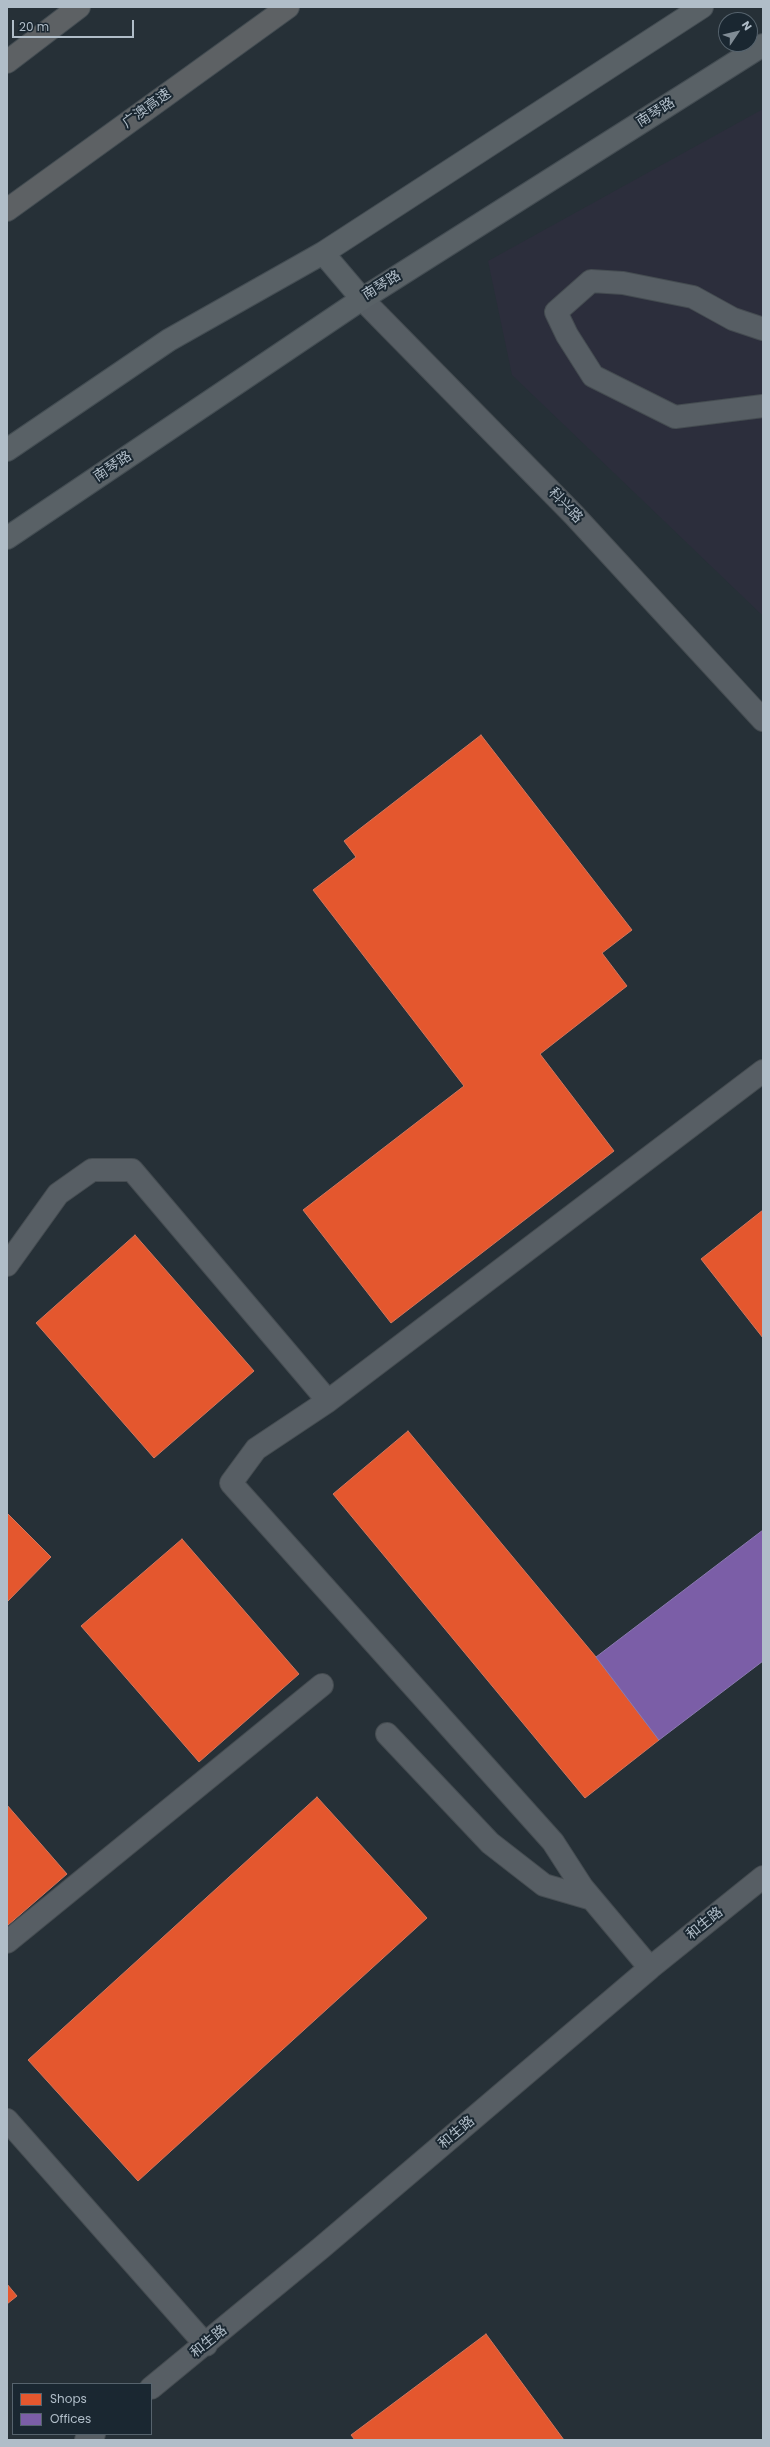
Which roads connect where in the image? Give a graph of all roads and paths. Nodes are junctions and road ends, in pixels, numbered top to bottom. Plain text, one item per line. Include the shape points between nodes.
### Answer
1 (79, 7) edge
2 (288, 7) edge
3 (702, 7) edge
4 (763, 45) edge
5 (7, 62) edge
6 (7, 210) edge
7 (323, 253) junction
8 (362, 299) junction
9 (763, 329) edge
10 (763, 406) edge
11 (7, 450) edge
12 (7, 538) edge
13 (763, 720) edge
14 (763, 1072) edge
15 (7, 1265) edge
16 (328, 1401) junction
17 (322, 1685) dead end
18 (387, 1734) dead end
19 (763, 1877) edge
20 (592, 1899) junction
21 (7, 1942) edge
22 (650, 1968) junction
23 (7, 2120) edge
24 (206, 2345) junction
25 (152, 2387) edge

1 - 5 highway
2 - 6 highway, 广澳高速
3 - 7 main road
4 - 8 main road, 南琴路
7 - 8 main road
7 - 11 main road via 170,340
8 - 12 main road, 南琴路
8 - 13 street, 科兴路 via 574,515
9 - 10 street via 733,319 693,297 623,283 591,281 556,312 593,376 676,417
14 - 16 street
15 - 16 street via 58,1194 92,1170 132,1170
16 - 20 street via 256,1449 231,1483 552,1842
17 - 21 street
18 - 20 street via 490,1843 544,1885
19 - 22 street, 和生路
20 - 22 street
22 - 24 street, 和生路
23 - 24 street
24 - 25 street, 和生路

